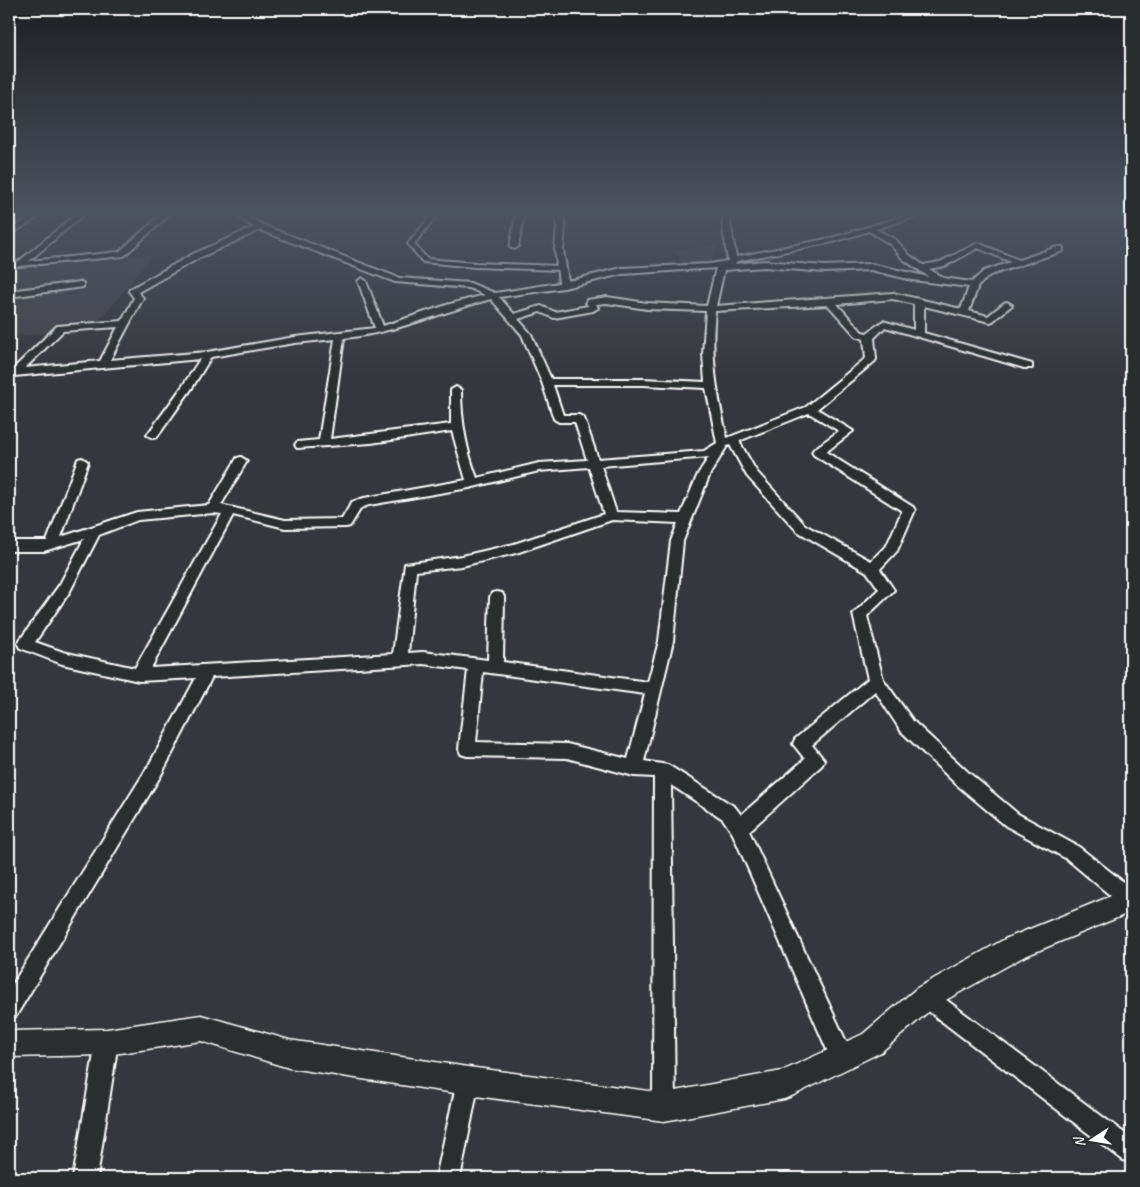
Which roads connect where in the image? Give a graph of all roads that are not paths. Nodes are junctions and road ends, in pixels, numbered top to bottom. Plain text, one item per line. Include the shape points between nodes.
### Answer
1 (172, 269) edge
2 (370, 269) edge
3 (561, 269) edge
4 (657, 269) edge
5 (725, 269) edge
6 (880, 269) edge
7 (927, 269) edge
8 (998, 269) edge
9 (362, 280) dead end
10 (942, 281) junction
11 (80, 285) dead end
12 (564, 285) junction
13 (974, 285) junction
14 (9, 294) edge
15 (493, 295) junction
16 (919, 301) junction
17 (830, 302) junction
18 (1007, 305) dead end
19 (711, 308) junction
20 (964, 312) junction
21 (512, 318) junction
22 (125, 324) junction
23 (380, 330) junction
24 (919, 334) junction
25 (340, 335) junction
26 (870, 337) junction
27 (207, 355) junction
28 (103, 364) junction
29 (1028, 366) dead end
30 (11, 373) edge
31 (546, 382) junction
32 (710, 385) junction
33 (456, 390) dead end
34 (810, 410) junction
35 (457, 427) junction
36 (153, 435) dead end
37 (728, 442) junction
38 (324, 443) junction
39 (301, 445) dead end
40 (241, 461) dead end
41 (82, 462) dead end
42 (595, 462) junction
43 (473, 483) junction
44 (213, 509) junction
45 (230, 510) junction
46 (612, 516) junction
47 (686, 519) junction
48 (94, 532) junction
49 (52, 544) junction
50 (9, 546) edge
51 (872, 568) junction
52 (497, 597) dead end
53 (400, 660) junction
54 (476, 665) junction
55 (495, 668) junction
56 (207, 671) junction
57 (139, 675) junction
58 (876, 681) junction
59 (655, 689) junction
60 (634, 768) junction
61 (662, 770) junction
62 (740, 828) junction
63 (1131, 900) edge
64 (926, 998) junction
65 (9, 1009) edge
66 (107, 1042) junction
67 (9, 1044) edge
68 (842, 1058) junction
69 (468, 1081) junction
70 (664, 1107) junction
71 (1131, 1152) edge
72 (85, 1178) edge
73 (448, 1178) edge

1 - 22 street via 133,291 139,298
2 - 15 street via 398,280 470,286
3 - 12 street
4 - 12 street via 622,271
5 - 19 street via 712,297
6 - 10 street
7 - 10 street
8 - 13 street via 987,273
9 - 23 street
10 - 13 street
11 - 14 street
12 - 15 street
13 - 20 street
15 - 21 street
15 - 23 street
16 - 17 street via 893,296
16 - 20 street
16 - 24 street
17 - 19 street
17 - 26 street via 859,334
18 - 20 street via 990,319
19 - 21 street via 648,306 607,300 590,302 593,308 554,315 541,309
19 - 32 street
21 - 31 street via 526,334
22 - 28 street
22 - 30 street via 60,328
23 - 25 street
24 - 26 street via 883,324
24 - 29 street
25 - 27 street
25 - 38 street
26 - 34 street via 871,359
27 - 28 street
27 - 36 street
28 - 30 street
31 - 32 street
31 - 42 street via 559,419 579,418
32 - 37 street
33 - 35 street
34 - 37 street
34 - 51 street via 846,431 818,452 910,510 892,548
35 - 38 street
35 - 43 street via 460,452
37 - 42 street via 707,454
37 - 47 street via 704,474
37 - 51 street via 751,473 801,528
38 - 39 street
40 - 44 street
41 - 49 street
42 - 43 street via 539,467
42 - 46 street
43 - 45 street via 368,501 356,505 346,523 285,524
44 - 45 street
44 - 48 street via 137,516
45 - 57 street
46 - 47 street
46 - 53 street via 516,548 462,561 410,567
47 - 59 street via 677,541 666,641
48 - 49 street
48 - 57 street via 65,587 25,644 62,658
49 - 50 street
51 - 58 street via 886,590 860,614
52 - 55 street
53 - 54 street via 423,658
53 - 56 street
54 - 55 street
54 - 60 street via 467,749 567,751
55 - 59 street
56 - 57 street
56 - 65 street via 155,770
58 - 62 street via 801,744 816,760
58 - 63 street via 907,726 962,778 1012,820 1073,853
59 - 60 street
60 - 61 street
61 - 62 street via 729,813
61 - 70 street
62 - 68 street
63 - 64 street via 1014,948
64 - 68 street via 872,1043
64 - 71 street
66 - 67 street
66 - 69 street via 201,1028 289,1054
66 - 72 street
68 - 70 street via 784,1085
69 - 70 street
69 - 73 street

